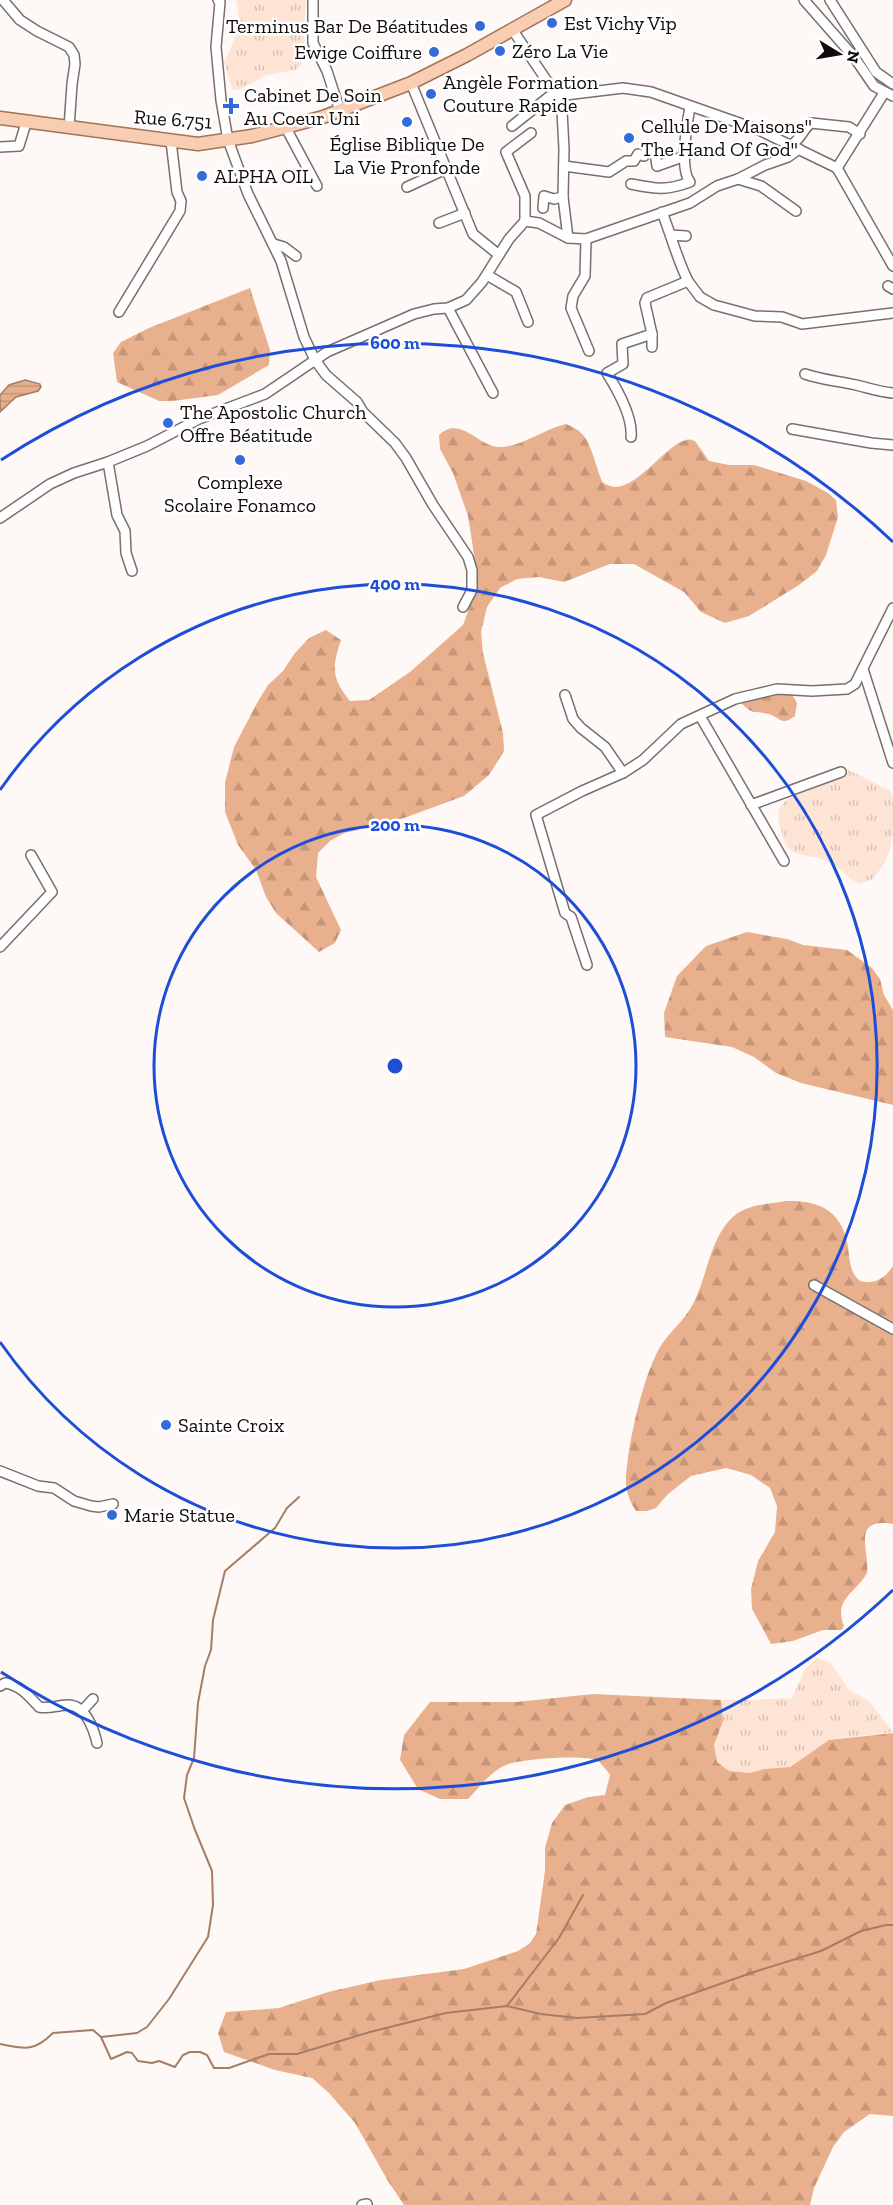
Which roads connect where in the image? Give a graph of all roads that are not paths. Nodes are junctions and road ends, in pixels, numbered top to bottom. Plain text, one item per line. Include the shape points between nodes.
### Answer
1 (3, 0) edge
2 (218, 0) edge
3 (313, 0) edge
4 (566, 0) edge
5 (804, 0) edge
6 (830, 0) edge
7 (512, 29) junction
8 (411, 83) junction
9 (893, 84) edge
10 (556, 94) junction
11 (888, 94) edge
12 (690, 107) junction
13 (340, 111) junction
14 (0, 118) edge
15 (26, 123) junction
16 (512, 126) dead end
17 (69, 128) junction
18 (286, 128) junction
19 (531, 133) dead end
20 (860, 134) junction
21 (228, 140) junction
22 (171, 141) junction
23 (0, 147) edge
24 (795, 147) junction
25 (685, 156) junction
26 (564, 166) junction
27 (837, 168) junction
28 (447, 170) junction
29 (738, 179) junction
30 (690, 182) junction
31 (631, 184) dead end
32 (316, 186) dead end
33 (407, 187) dead end
34 (706, 192) junction
35 (563, 197) junction
36 (543, 208) dead end
37 (796, 211) dead end
38 (662, 212) junction
39 (465, 213) junction
40 (525, 221) junction
41 (439, 223) dead end
42 (671, 235) junction
43 (686, 236) dead end
44 (568, 238) junction
45 (586, 239) junction
46 (274, 244) junction
47 (499, 255) junction
48 (296, 256) dead end
49 (893, 266) edge
50 (487, 275) junction
51 (688, 281) junction
52 (448, 308) junction
53 (119, 312) dead end
54 (893, 313) edge
55 (528, 322) dead end
56 (651, 334) junction
57 (652, 347) dead end
58 (589, 351) dead end
59 (315, 360) junction
60 (805, 374) dead end
61 (493, 393) dead end
62 (893, 393) edge
63 (792, 429) dead end
64 (631, 437) dead end
65 (893, 445) edge
66 (108, 462) junction
67 (0, 518) edge
68 (132, 570) dead end
69 (463, 608) dead end
70 (893, 608) edge
71 (863, 669) junction
72 (565, 694) dead end
73 (700, 716) junction
74 (893, 763) edge
75 (841, 772) dead end
76 (623, 773) junction
77 (752, 805) junction
78 (31, 855) dead end
79 (784, 861) dead end
80 (0, 947) edge
81 (587, 965) dead end
82 (813, 1285) dead end
83 (893, 1329) edge
84 (0, 1471) edge
85 (113, 1504) dead end
86 (0, 1686) edge
87 (93, 1699) dead end
88 (82, 1711) junction
89 (97, 1743) dead end
90 (362, 2205) edge
91 (367, 2205) edge

1 - 17 street via 20,20 69,47 74,55
2 - 21 street via 216,39
3 - 13 street via 313,43
4 - 7 main road, Rue 6.751
5 - 11 street via 874,86
6 - 9 street via 876,72
7 - 8 main road, Rue 6.751
7 - 10 street
8 - 13 main road, Rue 6.751
8 - 28 street
10 - 12 street via 631,88
10 - 16 street
10 - 26 street via 564,122
11 - 20 street
12 - 24 street via 759,130
12 - 25 street
13 - 18 main road, Rue 6.751
14 - 15 main road, Rue 6.751
15 - 17 main road, Rue 6.751
15 - 23 street via 19,146
17 - 22 main road, Rue 6.751
18 - 21 main road, Rue 6.751
18 - 32 street
19 - 40 street via 506,152 525,196
20 - 24 street via 849,127 811,123
20 - 27 street
21 - 22 main road, Rue 6.751 via 198,144
21 - 46 street via 248,194
22 - 53 street via 180,211
24 - 27 street
24 - 29 street via 788,157
25 - 26 street via 657,166 655,153 646,151 644,156 638,154 634,161 626,161 609,172
25 - 30 street
26 - 35 street
27 - 49 street
28 - 33 street
28 - 39 street
29 - 34 street
29 - 37 street via 760,186
30 - 31 street via 659,190
30 - 34 street
34 - 38 street
35 - 36 street via 544,196
35 - 44 street
38 - 42 street
38 - 45 street
39 - 41 street
39 - 47 street via 473,234
40 - 44 street
40 - 47 street
42 - 43 street
42 - 51 street
44 - 45 street
45 - 58 street via 585,276 571,308
46 - 48 street
46 - 59 street
47 - 50 street
50 - 52 street via 470,297
50 - 55 street via 516,292
51 - 54 street via 700,297 714,305 802,324
51 - 56 street via 646,298
52 - 59 street via 414,314
52 - 61 street
56 - 57 street
56 - 64 street via 622,344 623,364 607,373 625,402
59 - 66 street via 264,394 199,419
59 - 69 street via 395,443 468,557 472,590
60 - 62 street via 824,380 858,382 875,391
63 - 65 street
66 - 67 street via 50,484
66 - 68 street
70 - 71 street
71 - 73 street via 855,684 847,689 777,689 755,693
71 - 74 street
72 - 76 street via 573,719 605,747
73 - 76 street via 676,727 643,760
73 - 77 street
75 - 77 street
76 - 81 street via 536,815 565,913 571,917
77 - 79 street
78 - 80 street via 52,892
82 - 83 street
84 - 85 street via 54,1488 74,1501 99,1507
86 - 88 street via 10,1683 27,1693 39,1707 73,1706
87 - 88 street
88 - 89 street
90 - 91 street

